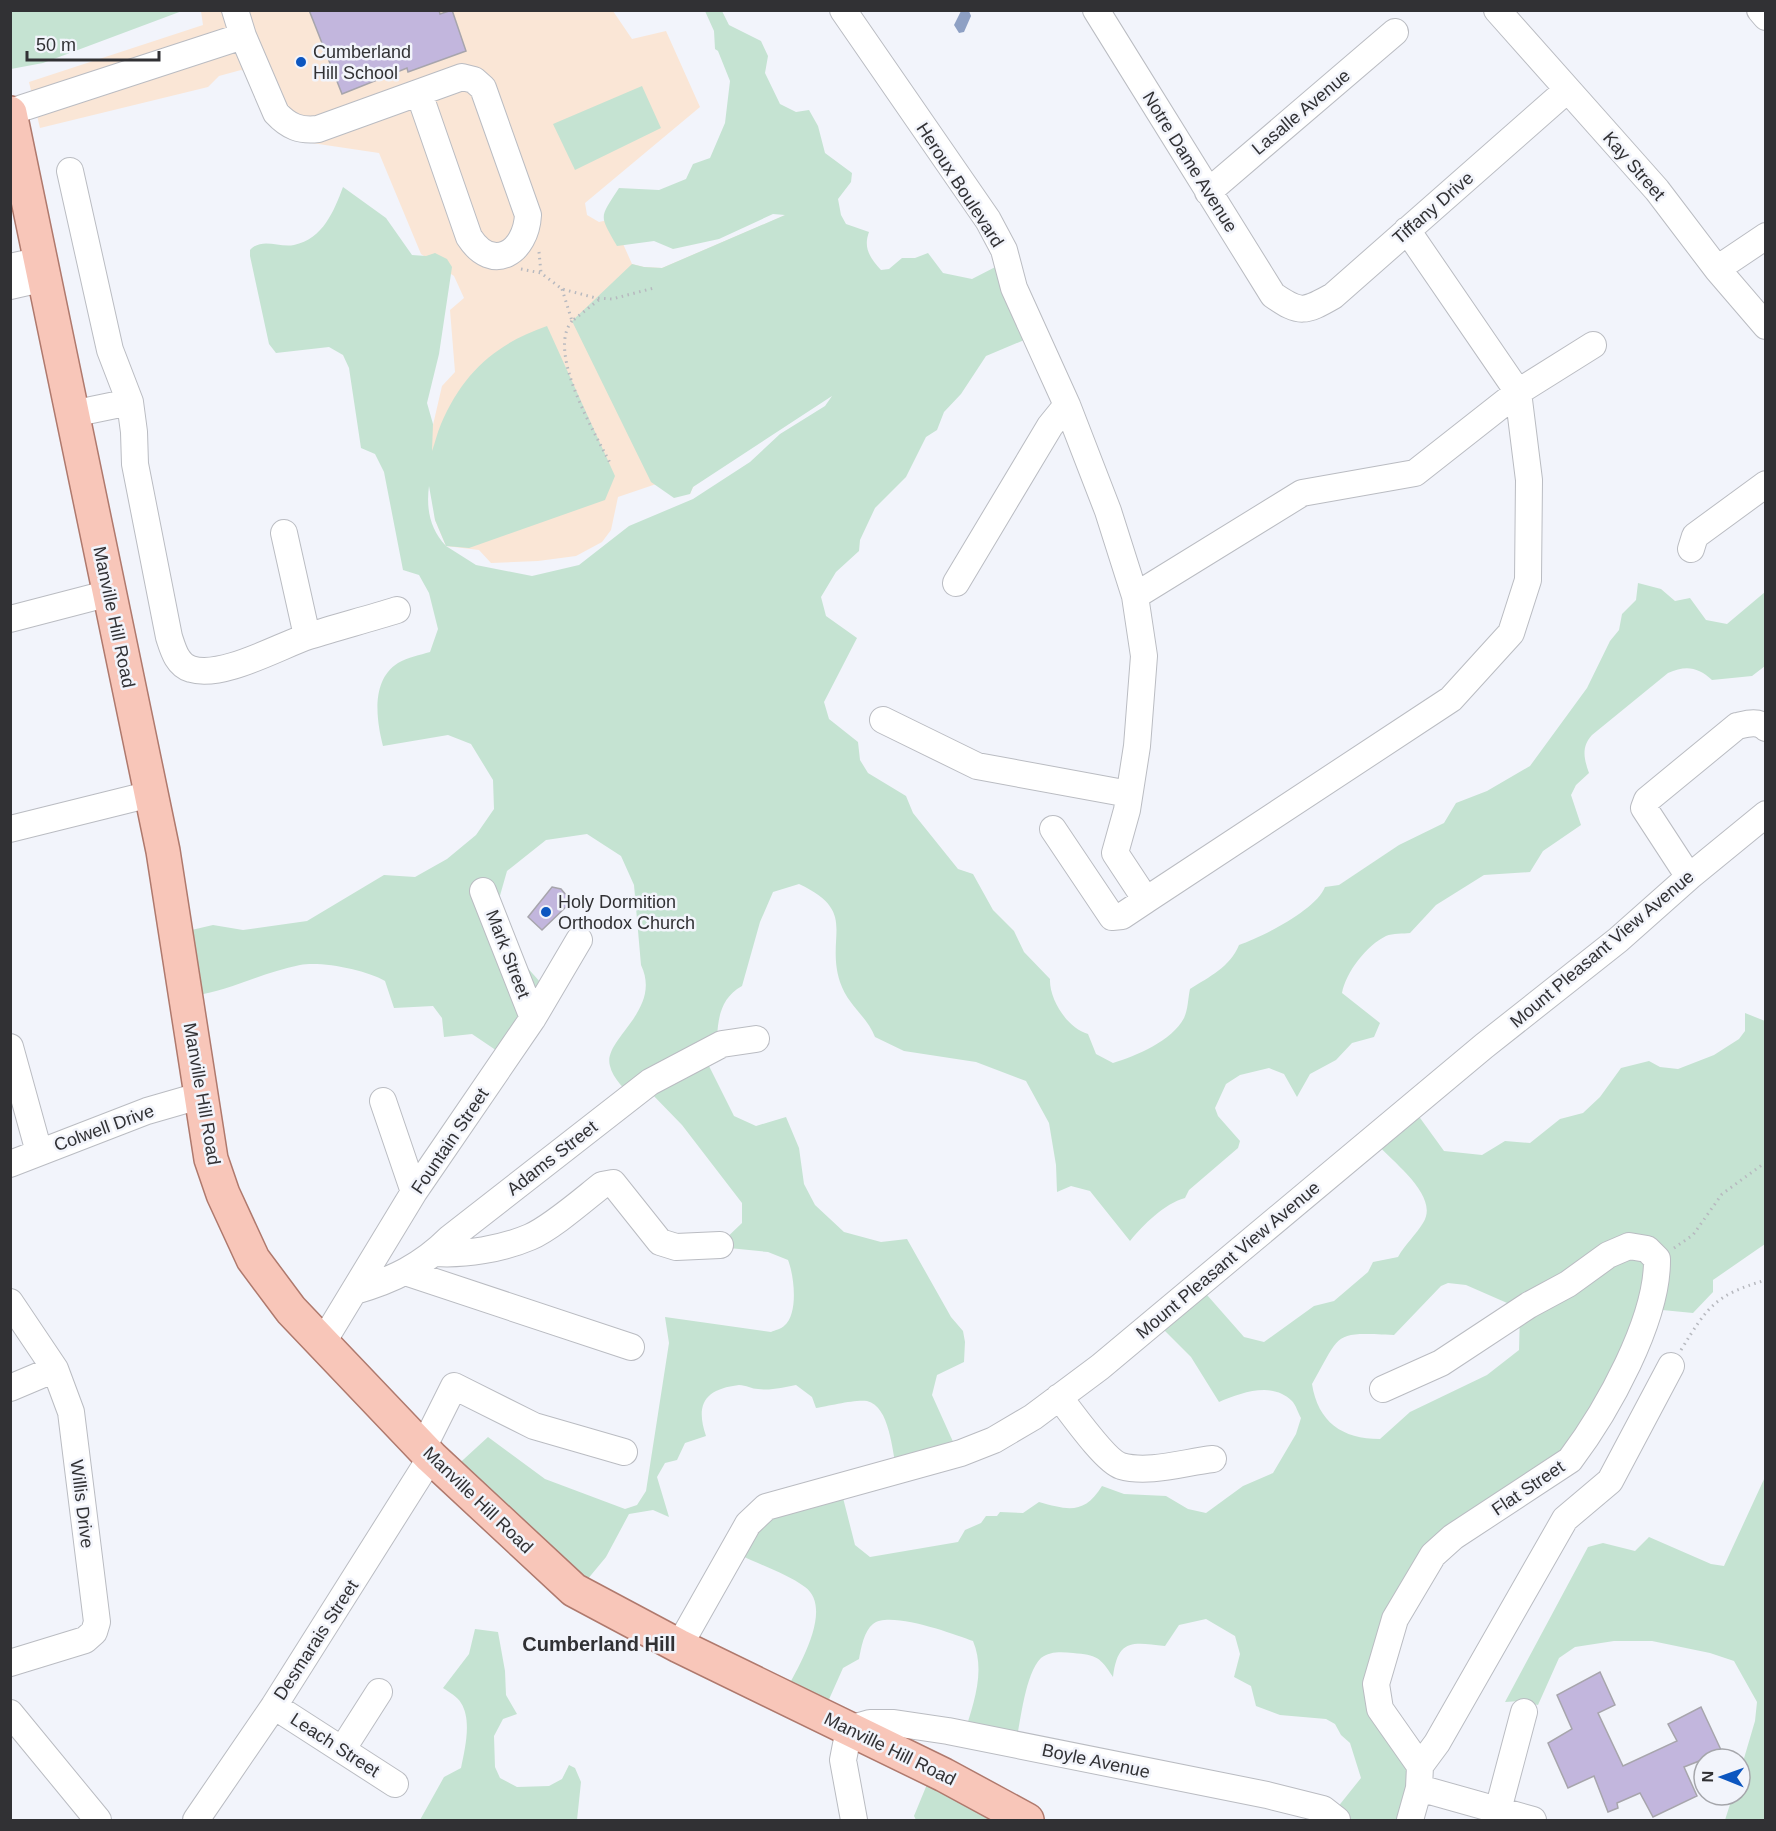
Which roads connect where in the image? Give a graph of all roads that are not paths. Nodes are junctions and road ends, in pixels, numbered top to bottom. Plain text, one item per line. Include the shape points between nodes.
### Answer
1 (235, 10) edge
2 (843, 10) edge
3 (1096, 10) edge
4 (1497, 10) edge
5 (1760, 10) edge
6 (1766, 17) edge
7 (1395, 32) dead end
8 (243, 36) junction
9 (1567, 90) junction
10 (419, 93) junction
11 (10, 113) edge
12 (70, 171) dead end
13 (1208, 192) junction
14 (1407, 230) junction
15 (1766, 236) edge
16 (32, 268) edge
17 (1717, 269) junction
18 (10, 286) edge
19 (1291, 308) joint
20 (1766, 326) edge
21 (1593, 345) dead end
22 (1518, 392) junction
23 (129, 402) junction
24 (1067, 405) junction
25 (72, 414) junction
26 (1766, 484) edge
27 (284, 533) dead end
28 (1691, 549) dead end
29 (956, 583) dead end
30 (110, 593) junction
31 (1135, 596) junction
32 (398, 610) dead end
33 (10, 619) edge
34 (308, 636) junction
35 (883, 720) dead end
36 (1766, 728) edge
37 (151, 794) junction
38 (1129, 794) junction
39 (1766, 814) edge
40 (10, 829) edge
41 (1053, 829) dead end
42 (1689, 877) junction
43 (483, 891) dead end
44 (1146, 900) junction
45 (579, 940) dead end
46 (533, 1018) junction
47 (756, 1039) dead end
48 (10, 1047) edge
49 (199, 1096) junction
50 (383, 1101) dead end
51 (39, 1152) junction
52 (10, 1164) edge
53 (414, 1192) junction
54 (720, 1245) dead end
55 (435, 1253) junction
56 (405, 1272) junction
57 (356, 1291) junction
58 (10, 1302) edge
59 (323, 1342) junction
60 (631, 1347) dead end
61 (1671, 1366) road end
62 (55, 1368) junction
63 (10, 1388) edge
64 (1383, 1389) dead end
65 (1059, 1397) junction
66 (427, 1452) junction
67 (624, 1452) dead end
68 (1213, 1459) dead end
69 (679, 1646) junction
70 (10, 1663) edge
71 (379, 1692) dead end
72 (274, 1706) junction
73 (1524, 1712) dead end
74 (10, 1713) edge
75 (849, 1729) junction
76 (342, 1750) junction
77 (1419, 1777) junction
78 (395, 1784) dead end
79 (1498, 1810) junction
80 (98, 1821) edge
81 (196, 1821) edge
82 (854, 1821) edge
83 (1027, 1821) edge
84 (1337, 1821) edge
85 (1410, 1821) edge
86 (1533, 1821) edge

1 - 8 street
2 - 24 street, Heroux Boulevard via 988,220
3 - 13 street, Notre Dame Avenue
4 - 9 street, Kay Street
5 - 6 street
7 - 13 street, Lasalle Avenue
8 - 10 street via 276,112 300,130 318,129
8 - 11 street
9 - 14 street, Tiffany Drive
9 - 17 street, Kay Street via 1657,190
10 - 10 street via 462,77 483,88 528,214 526,232 513,251 489,254 469,237
11 - 16 main road, Manville Hill Road
12 - 23 street via 110,350 122,374
13 - 19 street, Notre Dame Avenue via 1273,295
14 - 19 street, Tiffany Drive via 1333,296 1308,310
14 - 22 street
15 - 17 street
16 - 18 street
16 - 25 main road, Manville Hill Road
17 - 20 street, Kay Street
21 - 22 street
22 - 31 street via 1415,472 1302,494
22 - 44 street via 1529,480 1528,580 1511,633 1451,699
23 - 25 street
23 - 34 street via 135,464 169,637 177,659 189,669 206,672
24 - 29 street via 1050,426
24 - 31 street, Heroux Boulevard via 1108,511
25 - 30 main road, Manville Hill Road
26 - 28 street via 1695,536
27 - 34 street
30 - 33 street
30 - 37 main road, Manville Hill Road
31 - 38 street, Heroux Boulevard via 1144,656
32 - 34 street
35 - 38 street via 977,766
36 - 42 street via 1749,723 1737,726 1647,800 1644,808
37 - 40 street
37 - 49 main road, Manville Hill Road via 172,906
38 - 44 street, Heroux Boulevard via 1115,853
39 - 42 street, Mount Pleasant View Avenue
41 - 44 street via 1112,917 1122,916
42 - 65 street, Mount Pleasant View Avenue via 1618,940
43 - 46 street, Mark Street
45 - 46 street, Fountain Street
46 - 53 street, Fountain Street
47 - 55 street, Adams Street via 722,1044 650,1082
48 - 51 street
49 - 51 street, Colwell Drive via 147,1111
49 - 59 main road, Manville Hill Road via 211,1159 253,1259 291,1310
50 - 53 street
51 - 52 street, Colwell Drive
53 - 57 street, Fountain Street
54 - 55 street via 676,1247 660,1242 613,1183 602,1185 532,1236 497,1247
55 - 56 street, Adams Street
56 - 57 street, Adams Street
56 - 60 street
57 - 59 street, Fountain Street
58 - 62 street, Willis Drive
59 - 66 main road, Manville Hill Road
61 - 77 street via 1610,1481 1565,1519
62 - 63 street
62 - 70 street, Willis Drive via 71,1412 97,1622 94,1632 85,1640
64 - 77 street, Flat Street via 1441,1364 1608,1255 1629,1246 1647,1249 1657,1259 1658,1281 1641,1331 1601,1415 1580,1447 1570,1460 1453,1537 1433,1555 1395,1619 1376,1684 1380,1709
65 - 68 street via 1091,1439 1119,1466 1143,1468
65 - 69 street, Mount Pleasant View Avenue via 994,1440 961,1453 766,1507 748,1524
66 - 67 street, Desmarais Street via 454,1386 534,1426
66 - 69 main road, Manville Hill Road via 574,1590
66 - 72 street, Desmarais Street
69 - 75 main road, Manville Hill Road
71 - 76 street
72 - 76 street, Leach Street
72 - 81 street, Desmarais Street
73 - 79 street
74 - 80 street
75 - 82 street via 843,1760
75 - 83 main road, Manville Hill Road
75 - 84 street, Boyle Avenue via 870,1723 894,1723 958,1733 1267,1795 1323,1809
76 - 78 street, Leach Street
77 - 79 street
77 - 85 street
79 - 86 street

